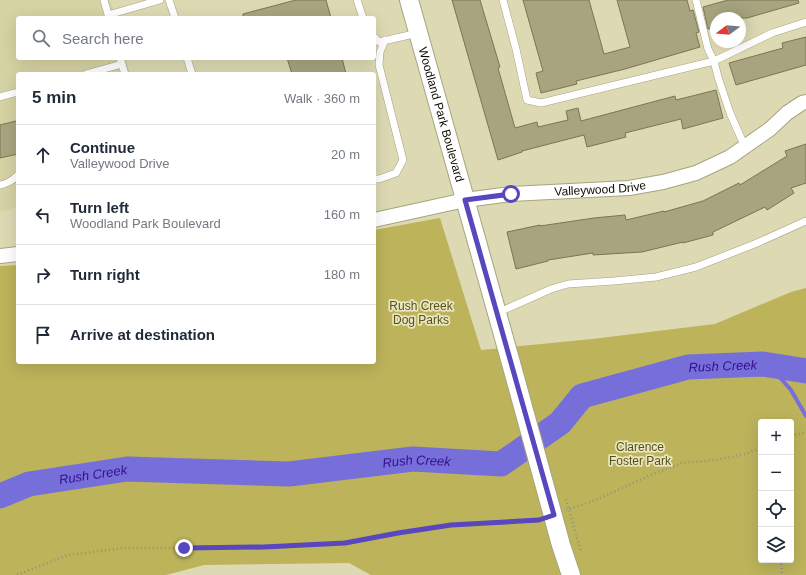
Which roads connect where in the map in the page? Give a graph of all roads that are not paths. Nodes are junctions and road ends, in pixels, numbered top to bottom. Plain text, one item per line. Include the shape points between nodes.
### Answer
1 (104, 0) edge
2 (160, 0) edge
3 (169, 0) edge
4 (357, 0) edge
5 (409, 0) edge
6 (503, 0) edge
7 (696, 0) edge
8 (108, 16) edge
9 (174, 16) edge
10 (362, 16) edge
11 (806, 22) edge
12 (418, 33) junction
13 (376, 39) edge
14 (385, 40) junction
15 (188, 60) edge
16 (121, 61) edge
17 (714, 61) junction
18 (91, 72) edge
19 (124, 72) edge
20 (191, 72) edge
21 (16, 93) edge
22 (0, 97) edge
23 (806, 102) edge
24 (745, 147) junction
25 (16, 177) edge
26 (376, 180) edge
27 (0, 186) edge
28 (465, 200) junction
29 (376, 220) edge
30 (806, 221) edge
31 (16, 254) edge
32 (0, 256) edge
33 (497, 313) junction
34 (571, 575) edge

1 - 8 lane
2 - 8 lane
3 - 9 lane
4 - 10 lane
5 - 12 street, Woodland Park Boulevard
6 - 17 lane via 527,100 540,103
7 - 17 lane via 708,49
11 - 17 lane via 772,32
12 - 14 lane
12 - 28 street, Woodland Park Boulevard
13 - 14 lane via 379,42
14 - 26 lane via 380,52 379,65 403,160 396,173
15 - 20 lane
16 - 18 lane
16 - 19 lane
17 - 24 lane via 730,113
21 - 22 lane
23 - 24 street, Valleywood Drive via 787,113
24 - 28 street, Valleywood Drive via 696,173 663,182 629,188 511,194
25 - 27 lane
28 - 29 street, Valleywood Drive
28 - 33 street, Woodland Park Boulevard
30 - 33 lane via 696,266 656,277 568,284 550,289
31 - 32 street
33 - 34 street, Woodland Park Boulevard via 511,363 559,504 561,545

